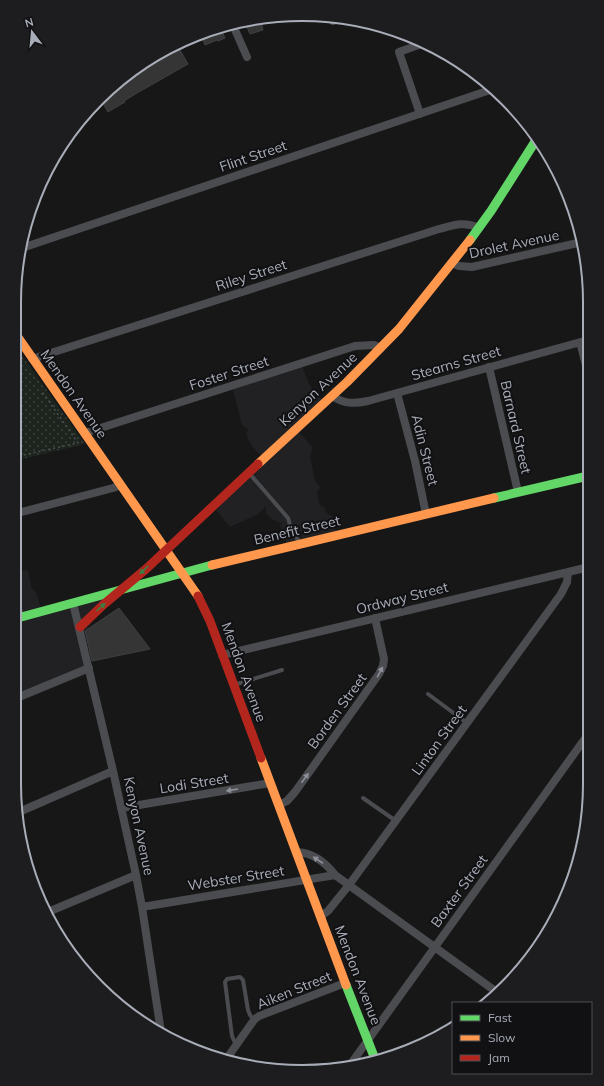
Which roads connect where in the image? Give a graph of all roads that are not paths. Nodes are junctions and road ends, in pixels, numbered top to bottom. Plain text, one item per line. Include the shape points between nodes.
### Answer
1 (235, 29) edge
2 (417, 46) edge
3 (247, 57) dead end
4 (487, 91) edge
5 (420, 114) junction
6 (534, 143) edge
7 (479, 228) junction
8 (577, 243) edge
9 (26, 247) edge
10 (452, 263) junction
11 (583, 341) edge
12 (381, 348) junction
13 (21, 349) edge
14 (32, 359) junction
15 (489, 367) junction
16 (397, 393) junction
17 (332, 396) junction
18 (85, 433) junction
19 (248, 472) junction
20 (583, 477) edge
21 (121, 485) junction
22 (518, 492) junction
23 (21, 512) edge
24 (426, 514) junction
25 (300, 543) junction
26 (166, 550) junction
27 (583, 568) edge
28 (568, 572) junction
29 (182, 573) junction
30 (123, 589) junction
31 (73, 603) junction
32 (21, 617) edge
33 (375, 618) junction
34 (80, 627) junction
35 (222, 655) junction
36 (89, 668) junction
37 (282, 670) dead end
38 (233, 685) junction
39 (428, 694) dead end
40 (21, 697) edge
41 (468, 723) junction
42 (583, 741) edge
43 (113, 771) junction
44 (270, 783) junction
45 (363, 798) dead end
46 (279, 805) junction
47 (121, 808) junction
48 (22, 810) edge
49 (396, 821) junction
50 (297, 852) junction
51 (136, 875) junction
52 (335, 875) junction
53 (308, 880) junction
54 (349, 886) junction
55 (142, 907) junction
56 (51, 911) edge
57 (321, 916) junction
58 (434, 947) junction
59 (345, 983) junction
60 (493, 990) edge
61 (254, 1020) junction
62 (160, 1026) edge
63 (367, 1040) junction
64 (236, 1045) junction
65 (229, 1055) edge
66 (373, 1055) edge
67 (353, 1061) edge

1 - 3 street
2 - 5 street via 400,52
4 - 5 street, Flint Street
5 - 9 street, Flint Street
6 - 7 street, Kenyon Avenue
7 - 10 street, Kenyon Avenue
7 - 14 street, Riley Street via 462,224 445,227
8 - 10 street, Drolet Avenue via 472,267
10 - 12 street, Kenyon Avenue
11 - 15 street, Stearns Street
12 - 17 street, Kenyon Avenue
12 - 18 street, Foster Street via 374,345 356,346
13 - 14 street, Mendon Avenue
14 - 18 street, Mendon Avenue
15 - 16 street, Stearns Street
15 - 22 street, Barnard Street
16 - 17 street, Stearns Street via 352,404 339,401
16 - 24 street, Adin Street
17 - 19 street, Kenyon Avenue
18 - 21 street, Mendon Avenue
19 - 25 lane via 288,518 292,532
19 - 26 street, Kenyon Avenue
20 - 22 street, Benefit Street
21 - 23 street
21 - 26 street, Mendon Avenue
22 - 24 street, Benefit Street
24 - 25 street, Benefit Street
25 - 29 street, Benefit Street
26 - 29 street, Mendon Avenue
26 -> 30 street, Kenyon Avenue
27 - 28 street, Ordway Street
28 - 33 street, Ordway Street
28 - 41 street, Linton Street via 567,582 560,594
29 - 30 street, Benefit Street
29 - 35 street, Mendon Avenue via 200,599
30 - 31 street, Benefit Street
34 -> 30 street, Kenyon Avenue
31 - 32 street, Benefit Street
31 - 34 street, Kenyon Avenue
33 - 35 street, Ordway Street
46 -> 33 street, Borden Street via 295,792 380,674 384,660
34 - 36 street, Kenyon Avenue
35 - 38 street, Mendon Avenue
36 - 40 street
36 - 43 street, Kenyon Avenue
37 - 38 lane
38 - 44 street, Mendon Avenue
39 - 41 lane
41 - 49 street, Linton Street
42 - 58 street, Baxter Street
43 - 47 street, Kenyon Avenue
43 - 48 street
44 - 46 street, Mendon Avenue
44 -> 47 street, Lodi Street
45 - 49 lane
46 - 50 street, Mendon Avenue
47 - 51 street, Kenyon Avenue
49 - 54 street, Linton Street
52 -> 50 street, Webster Street via 320,860 306,852
50 - 53 street, Mendon Avenue
51 - 55 street, Kenyon Avenue
51 - 56 street
52 - 53 street, Webster Street
52 - 54 street, Webster Street
53 - 55 street, Webster Street
53 - 57 street, Mendon Avenue
54 - 57 street, Linton Street
54 - 58 street, Webster Street
55 - 62 street, Kenyon Avenue
57 - 59 street, Mendon Avenue
58 - 60 street, Webster Street
58 - 63 street, Baxter Street
59 - 61 street, Aiken Street
59 - 63 street, Mendon Avenue
61 - 64 street, Aiken Street
61 - 64 lane via 248,1010 243,980 240,977 227,979 225,982 232,1036
63 - 66 street, Mendon Avenue
63 - 67 street, Baxter Street
64 - 65 street, Aiken Street

